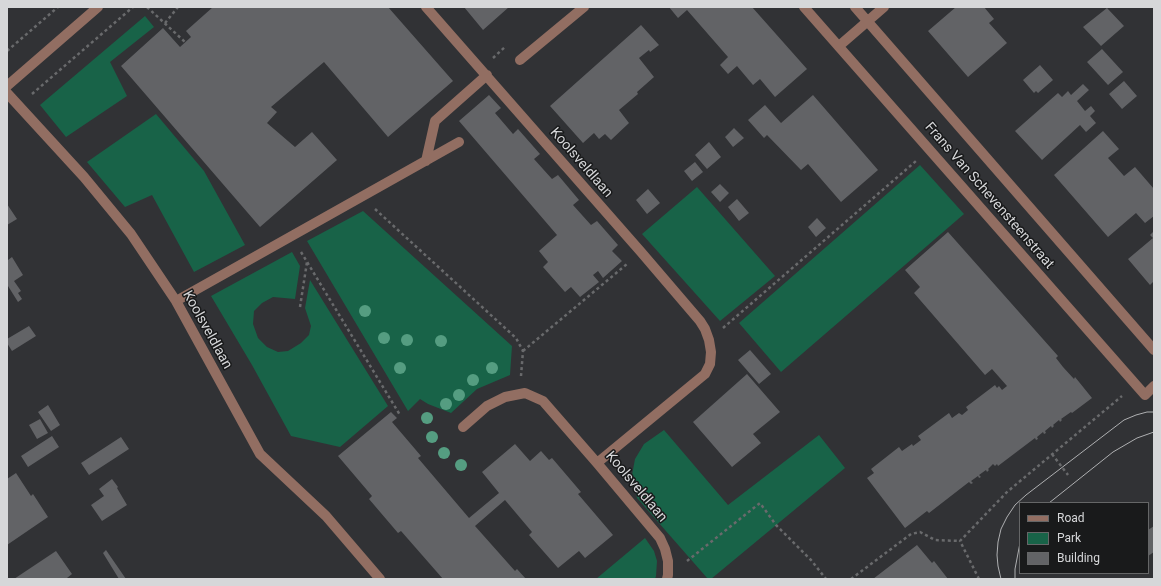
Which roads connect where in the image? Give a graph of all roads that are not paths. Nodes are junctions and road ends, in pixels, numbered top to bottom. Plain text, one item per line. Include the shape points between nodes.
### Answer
1 (98, 7) edge
2 (426, 7) edge
3 (584, 7) edge
4 (804, 7) edge
5 (855, 7) edge
6 (884, 7) edge
7 (868, 21) junction
8 (839, 46) junction
9 (520, 60) dead end
10 (487, 75) junction
11 (7, 86) edge
12 (7, 93) edge
13 (459, 142) dead end
14 (426, 161) junction
15 (176, 301) junction
16 (1154, 350) edge
17 (1154, 386) edge
18 (463, 427) dead end
19 (598, 463) junction
20 (668, 577) edge
21 (380, 579) edge

1 - 11 street
2 - 10 street, Koolsveldlaan
3 - 9 street
4 - 8 street, Frans Van Schevensteenstraat
5 - 7 street, Frans Van Schevensteenstraat
6 - 7 street
7 - 8 street
7 - 16 street, Frans Van Schevensteenstraat
8 - 17 street, Frans Van Schevensteenstraat via 1145,395
10 - 14 street via 435,121
10 - 19 street, Koolsveldlaan via 700,321 709,340 710,364 704,374
12 - 15 street, Koolsveldlaan via 84,177 131,234
13 - 14 street
14 - 15 street
15 - 21 street, Koolsveldlaan via 260,454 326,516
18 - 19 street, Koolsveldlaan via 487,406 505,397 525,393 543,401
19 - 20 street, Koolsveldlaan via 660,538 668,562

